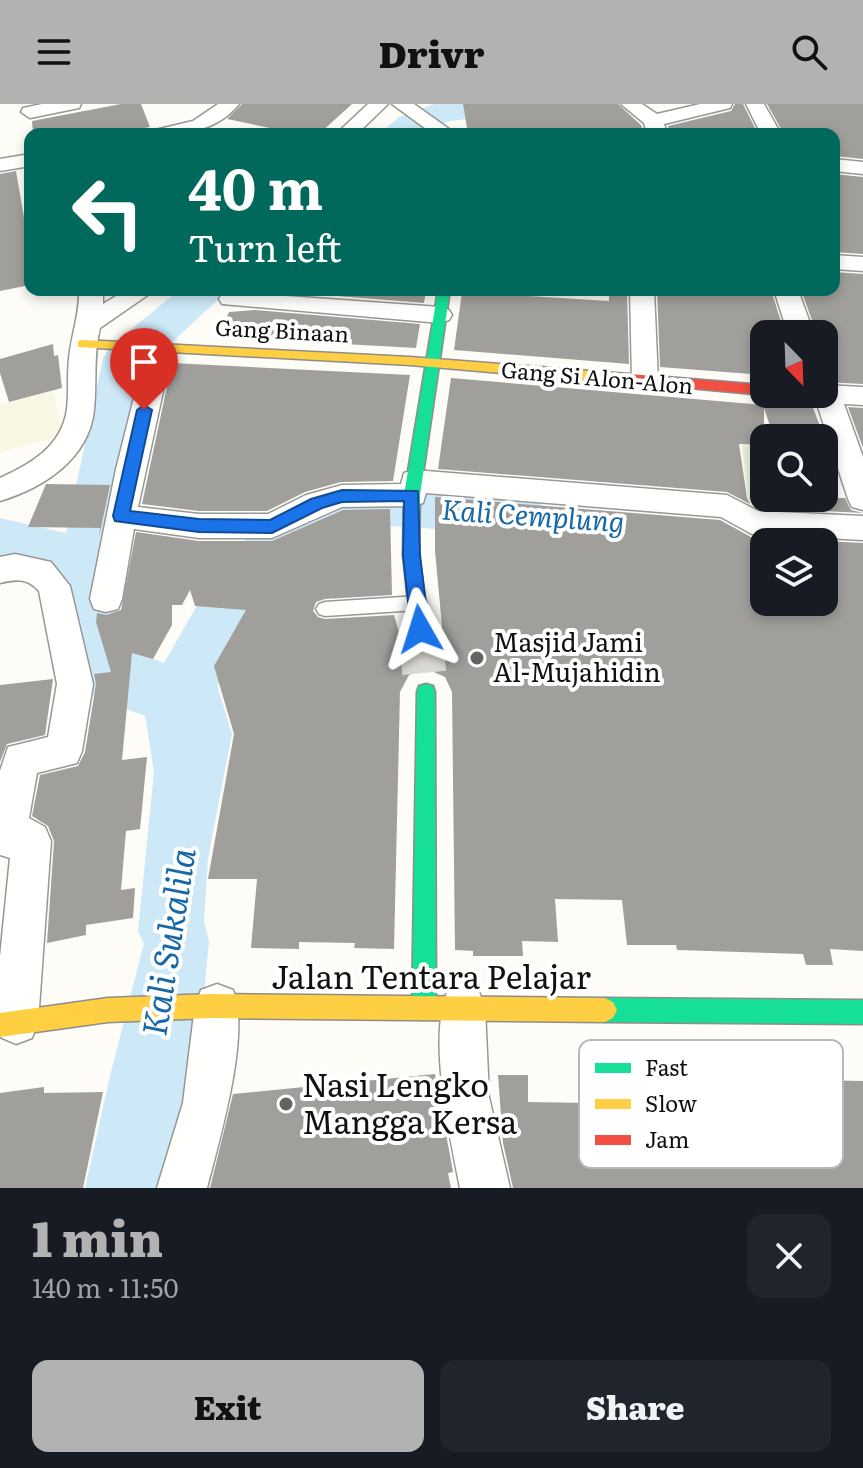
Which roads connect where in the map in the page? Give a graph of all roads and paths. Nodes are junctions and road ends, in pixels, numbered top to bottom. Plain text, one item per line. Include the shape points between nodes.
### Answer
1 (72, 104) edge
2 (230, 104) edge
3 (379, 104) edge
4 (630, 104) edge
5 (723, 104) edge
6 (755, 104) edge
7 (405, 106) edge
8 (29, 108) edge
9 (33, 128) edge
10 (187, 128) edge
11 (353, 128) edge
12 (438, 128) edge
13 (656, 128) edge
14 (768, 128) edge
15 (24, 161) edge
16 (0, 165) edge
17 (840, 262) edge
18 (863, 264) edge
19 (90, 296) edge
20 (135, 296) edge
21 (443, 296) edge
22 (642, 296) edge
23 (788, 296) edge
24 (316, 297) edge
25 (231, 299) dead end
26 (440, 315) junction
27 (796, 320) edge
28 (87, 334) junction
29 (153, 349) junction
30 (431, 364) junction
31 (645, 381) junction
32 (750, 389) edge
33 (838, 395) edge
34 (863, 396) edge
35 (831, 408) edge
36 (0, 490) edge
37 (413, 492) junction
38 (863, 499) edge
39 (121, 516) junction
40 (863, 528) edge
41 (8, 569) edge
42 (106, 599) dead end
43 (418, 603) junction
44 (325, 609) dead end
45 (420, 629) tunnel mouth
46 (426, 692) tunnel mouth
47 (214, 1006) junction
48 (444, 1008) junction
49 (863, 1012) edge
50 (8, 1023) edge
51 (182, 1188) edge
52 (485, 1188) edge

1 - 8 street
2 - 10 street
3 - 11 street
4 - 13 street
5 - 13 street
6 - 14 street
7 - 12 street
8 - 9 street
15 - 16 street
17 - 18 street
19 - 28 street
20 - 28 street
21 - 26 street
22 - 31 street
23 - 27 street
24 - 25 street
24 - 26 street
26 - 30 street
28 - 29 street, Gang Binaan via 112,346
28 - 36 street via 79,419 70,441 45,466
29 - 30 street, Gang Binaan
29 - 39 street
30 - 31 street, Gang Si Alon-Alon
30 - 37 street
31 - 32 street, Gang Si Alon-Alon
33 - 34 street
35 - 38 street
37 - 39 street via 342,496 272,526 199,526
37 - 40 street via 727,506 752,522
37 - 43 street via 410,532
39 - 42 street
41 - 50 street via 40,571 54,586 75,684 64,751 21,759 7,834 8,839 31,841
43 - 44 lane
43 - 45 street
46 - 48 street
47 - 48 street, Jalan Tentara Pelajar
47 - 50 street, Jalan Tentara Pelajar via 108,1010
47 - 51 street via 206,1103
48 - 49 street, Jalan Tentara Pelajar
48 - 52 street

